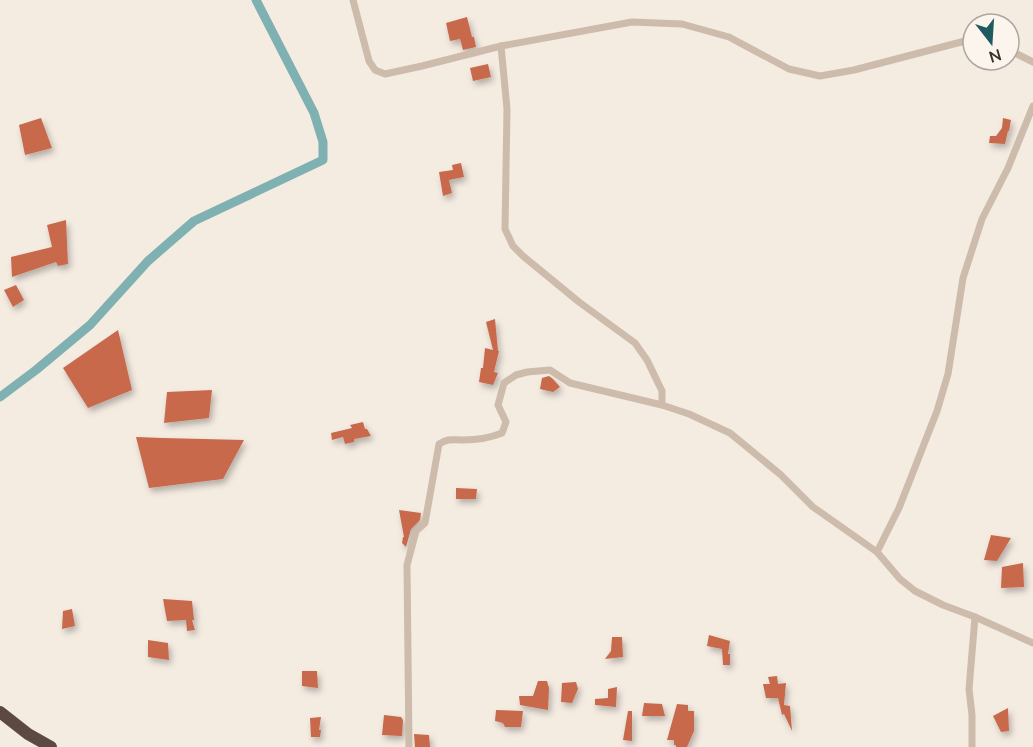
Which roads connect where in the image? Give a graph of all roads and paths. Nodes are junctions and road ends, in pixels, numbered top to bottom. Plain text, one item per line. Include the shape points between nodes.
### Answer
1 (353, 0) edge
2 (961, 41) edge
3 (501, 46) junction
4 (1033, 106) edge
5 (662, 405) junction
6 (877, 552) junction
7 (975, 617) junction
8 (1033, 643) edge
9 (0, 712) edge
10 (51, 747) edge
11 (409, 747) edge
12 (972, 747) edge

1 - 3 street via 369,61 375,70 385,74
2 - 3 street via 820,76 789,69 729,37 682,24 632,22
3 - 5 street via 507,109 505,229 509,238 523,256 635,343 662,391
4 - 6 street via 982,219 963,278 948,374 937,411 899,508
5 - 6 street via 730,433 813,507
5 - 11 street via 570,383 550,370 527,372 504,382 498,405 506,422 502,433 480,439 447,439 439,444 426,523 416,531 407,565
6 - 7 street via 915,591
7 - 8 street
7 - 12 street via 969,689
9 - 10 highway

